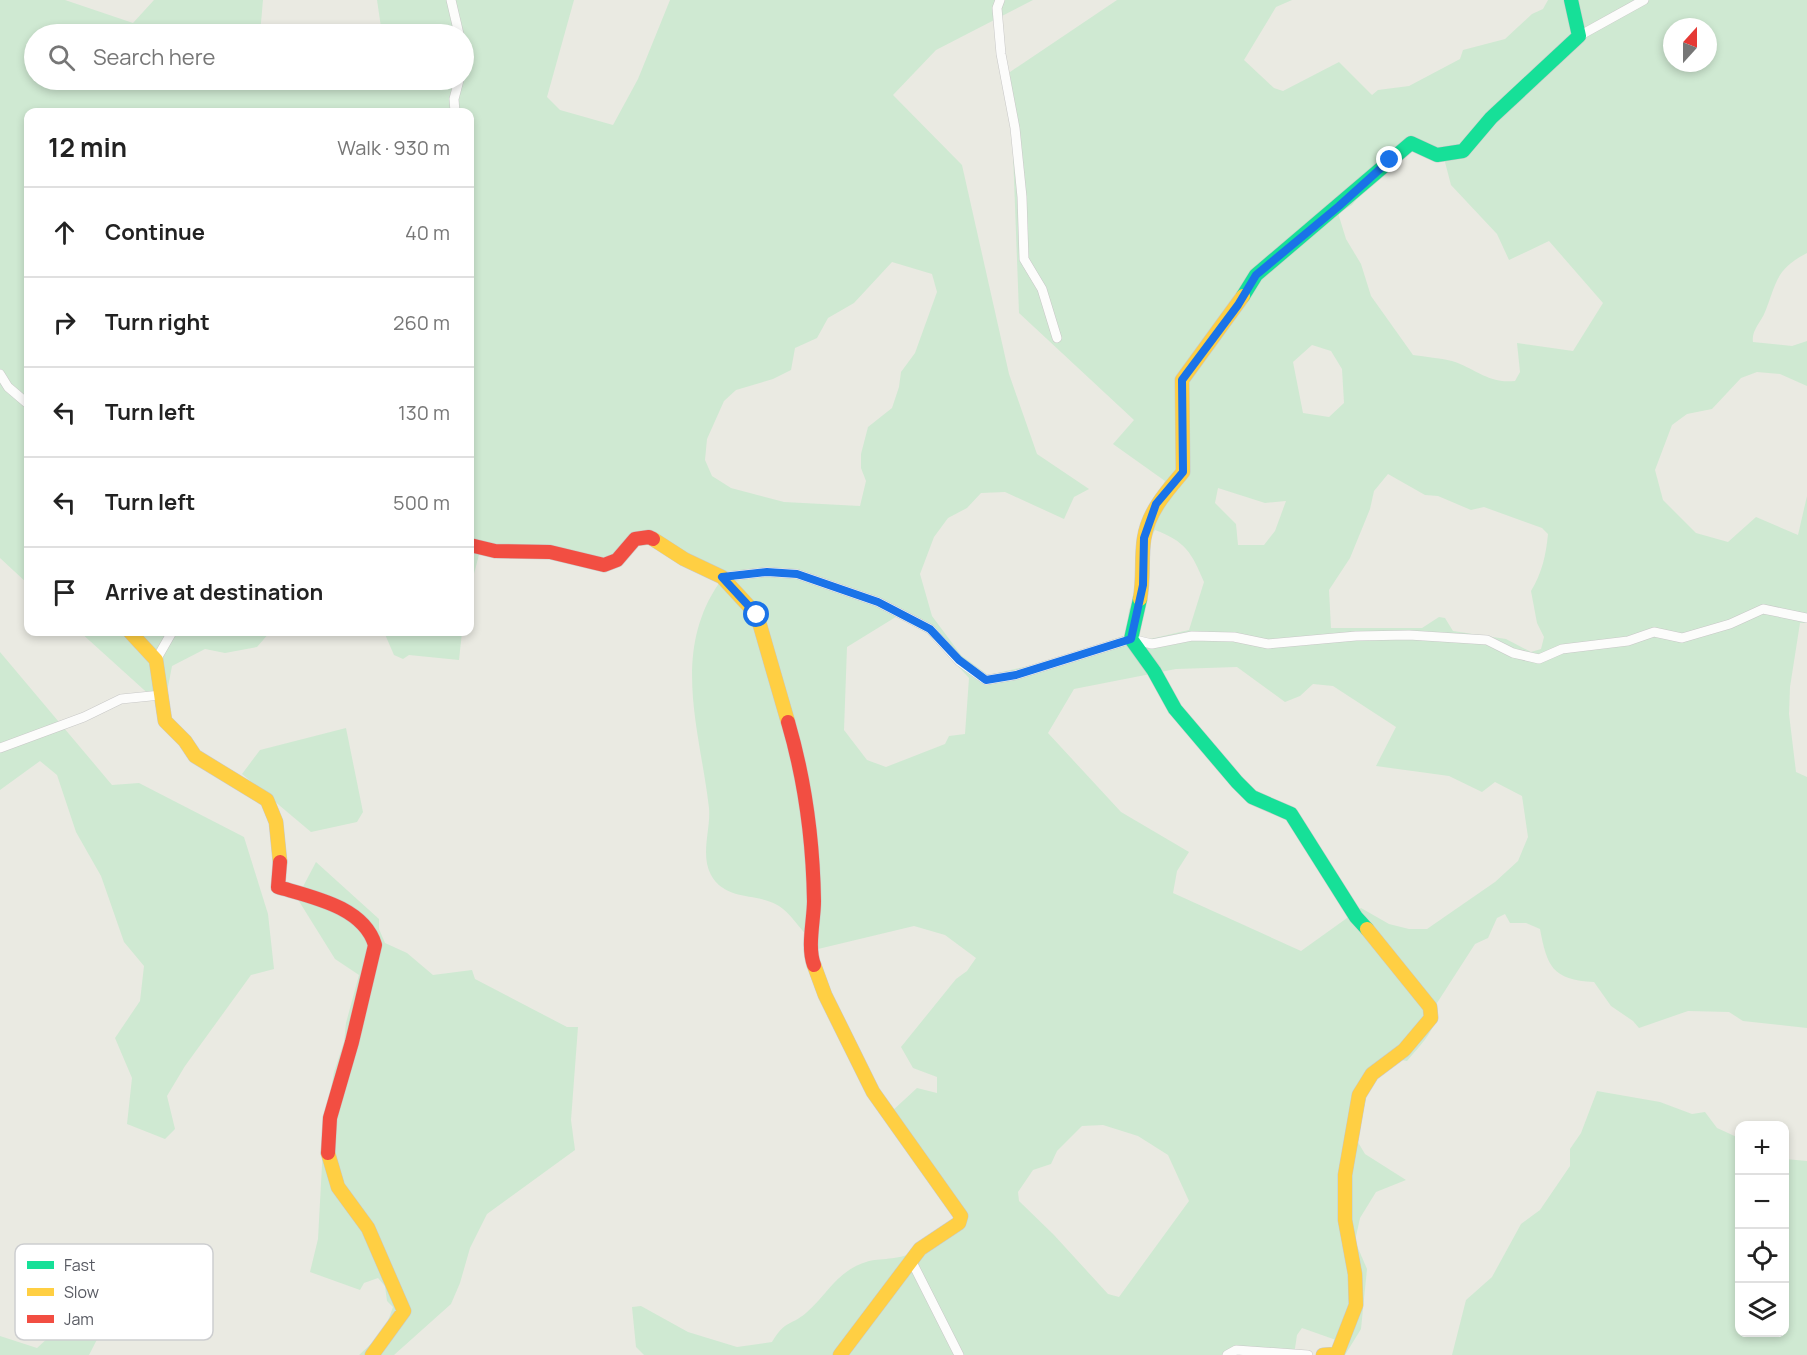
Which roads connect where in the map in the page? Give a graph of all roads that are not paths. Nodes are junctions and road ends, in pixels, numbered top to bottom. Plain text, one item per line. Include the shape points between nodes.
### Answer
1 (451, 0) edge
2 (1000, 0) edge
3 (1571, 0) edge
4 (1644, 0) edge
5 (457, 24) edge
6 (1579, 36) junction
7 (456, 90) edge
8 (455, 108) edge
9 (1057, 338) dead end
10 (0, 374) edge
11 (24, 401) edge
12 (474, 546) edge
13 (722, 577) junction
14 (1807, 618) edge
15 (134, 636) edge
16 (170, 636) edge
17 (1131, 639) junction
18 (156, 660) junction
19 (161, 695) junction
20 (0, 748) edge
21 (912, 1262) junction
22 (372, 1355) edge
23 (840, 1355) edge
24 (959, 1355) edge
25 (1227, 1355) edge
26 (1308, 1355) edge
27 (1323, 1355) edge

1 - 5 street
2 - 9 street via 997,8 1001,54 1015,128 1024,259 1042,289
3 - 6 street
4 - 6 street
6 - 17 street via 1491,118 1463,151 1437,155 1411,143 1256,275 1182,380 1183,472 1156,504 1144,538 1143,585
7 - 8 street
10 - 11 street
12 - 13 street via 495,551 550,552 604,565 617,560 635,539 649,537
13 - 17 street via 767,572 797,574 878,602 930,629 959,660 986,680 1016,675
13 - 21 street via 757,615 800,762 810,832 812,961 873,1092 960,1216 958,1223 920,1249
14 - 17 street via 1763,609 1682,638 1654,632 1628,640 1562,649 1539,659 1513,653 1487,640 1409,635 1268,644 1234,637 1192,636 1152,644
15 - 18 street
16 - 18 street
17 - 27 street via 1175,710 1237,782 1252,797 1291,814 1356,917 1386,948 1430,1007 1431,1018 1426,1027 1372,1074 1359,1095 1345,1175 1356,1305 1337,1354
18 - 19 street
19 - 20 street via 120,699 84,717
19 - 22 street via 165,721 195,756 267,800 276,822 279,887 343,911 375,935 352,1042 330,1118 327,1148 338,1187 368,1228 404,1311
21 - 23 street
21 - 24 street
25 - 26 street via 1236,1350

